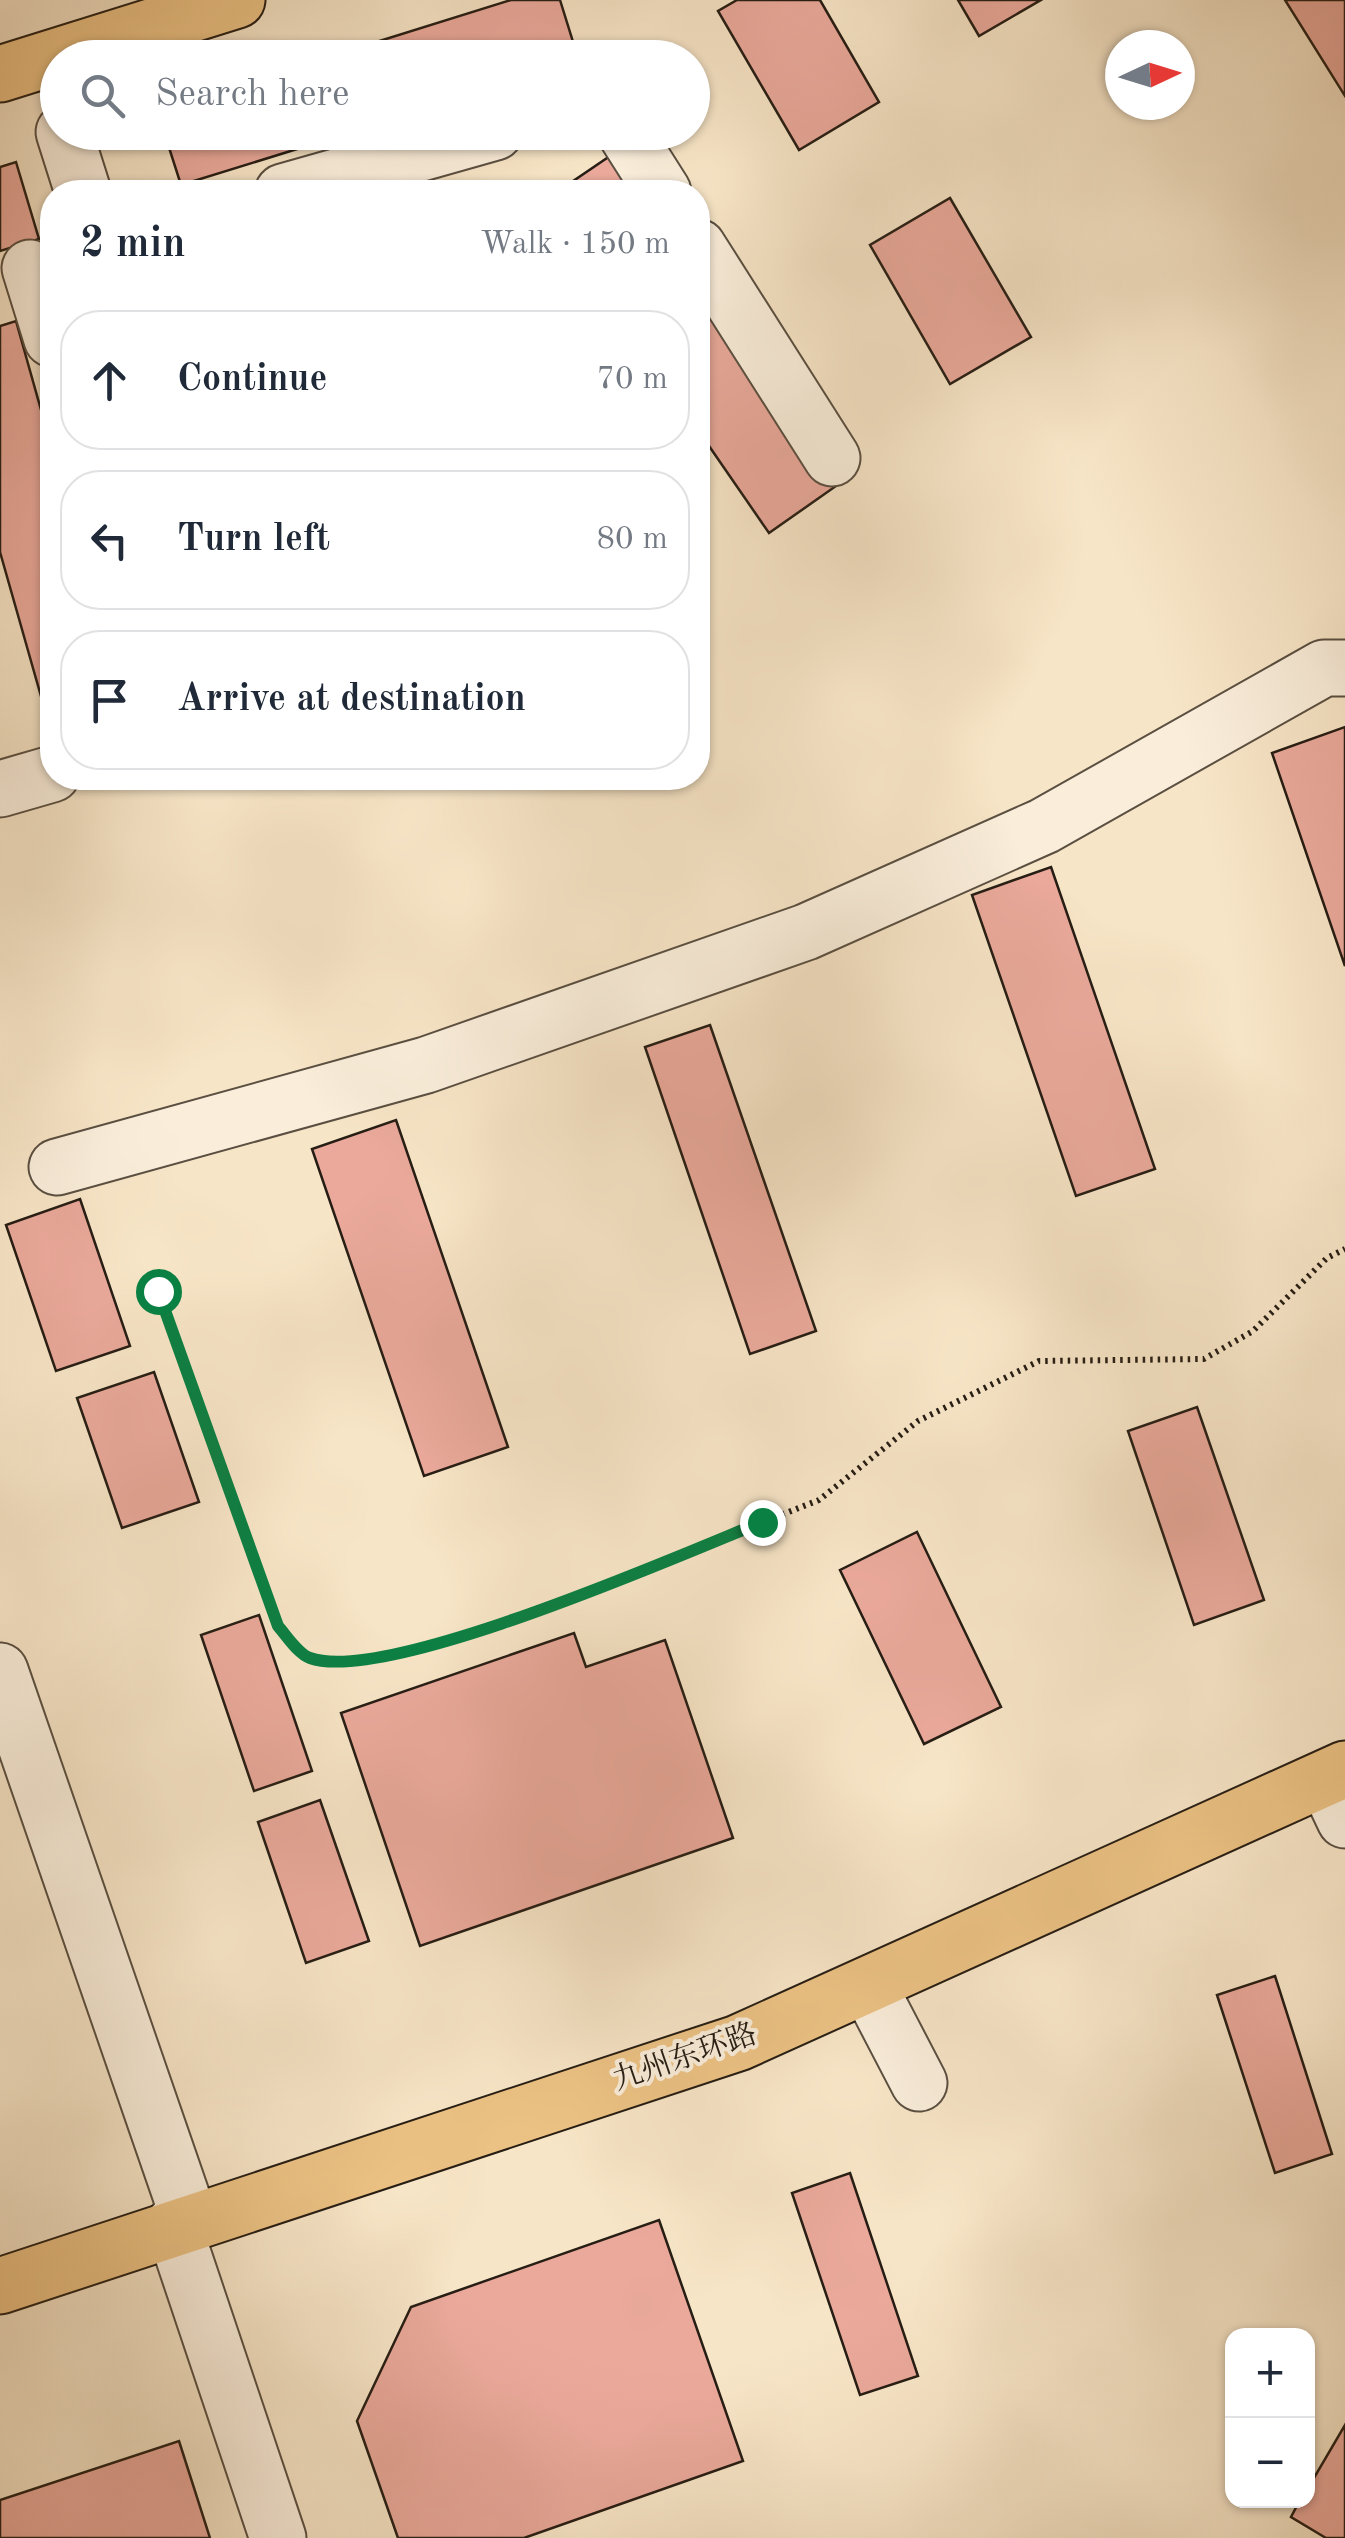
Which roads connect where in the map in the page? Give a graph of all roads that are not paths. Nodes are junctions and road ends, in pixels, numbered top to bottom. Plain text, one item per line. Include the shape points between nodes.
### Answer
1 (110, 0) edge
2 (237, 0) edge
3 (41, 40) edge
4 (78, 40) edge
5 (40, 41) edge
6 (40, 49) edge
7 (14, 56) edge
8 (40, 89) edge
9 (70, 150) edge
10 (431, 150) edge
11 (636, 150) edge
12 (79, 180) edge
13 (325, 180) edge
14 (655, 180) edge
15 (710, 266) edge
16 (28, 269) edge
17 (40, 304) edge
18 (832, 458) dead end
19 (1345, 668) edge
20 (40, 777) edge
21 (0, 789) edge
22 (57, 1167) dead end
23 (0, 1671) edge
24 (1339, 1790) edge
25 (868, 1985) junction
26 (919, 2083) dead end
27 (182, 2223) junction
28 (0, 2286) edge
29 (278, 2538) edge

1 - 3 main road
2 - 4 main road
5 - 7 main road
6 - 7 main road
7 - 8 street
9 - 12 street
10 - 13 street
11 - 14 street
15 - 18 street
16 - 17 street
19 - 22 street via 1324,668 1044,826 806,932 426,1065
20 - 21 street
23 - 27 street
24 - 25 main road, 九州东环路
25 - 26 street
25 - 27 main road, 九州东环路 via 738,2042
27 - 28 main road, 九州东环路
27 - 29 street

